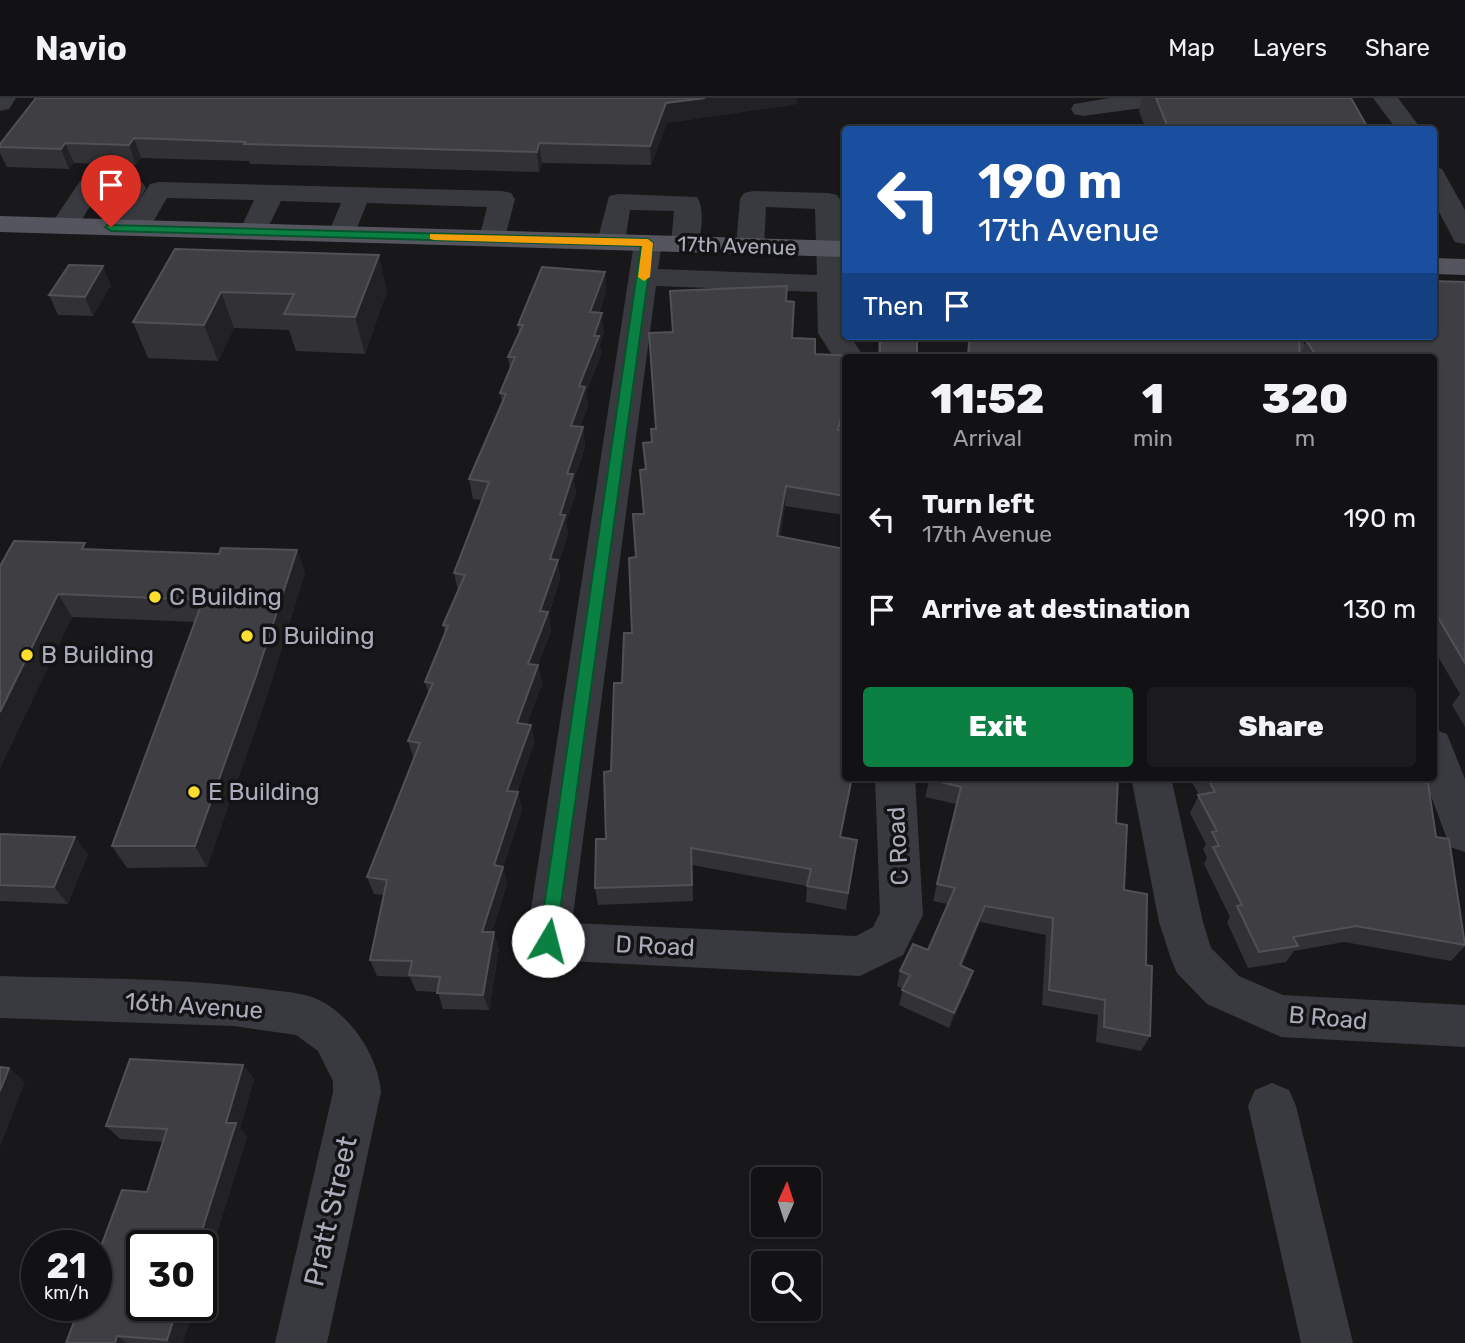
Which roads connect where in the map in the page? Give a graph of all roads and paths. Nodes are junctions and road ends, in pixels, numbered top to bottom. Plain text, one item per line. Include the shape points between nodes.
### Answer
1 (5, 98) edge
2 (1164, 98) edge
3 (1385, 98) edge
4 (0, 104) edge
5 (1084, 112) edge
6 (1407, 126) edge
7 (1443, 187) edge
8 (217, 191) junction
9 (271, 193) junction
10 (357, 195) junction
11 (0, 224) edge
12 (64, 226) junction
13 (123, 228) junction
14 (198, 230) junction
15 (253, 232) junction
16 (342, 234) junction
17 (1465, 236) edge
18 (493, 239) junction
19 (611, 242) junction
20 (685, 244) junction
21 (750, 246) junction
22 (837, 249) edge
23 (646, 260) junction
24 (1437, 266) edge
25 (1465, 267) edge
26 (837, 285) edge
27 (847, 354) edge
28 (1437, 756) edge
29 (895, 781) edge
30 (1152, 781) edge
31 (1465, 835) edge
32 (902, 915) joint
33 (0, 996) edge
34 (1462, 1026) edge
35 (356, 1078) joint
36 (1272, 1106) dead end
37 (301, 1343) edge
38 (1327, 1343) edge

1 - 4 street
2 - 5 street
3 - 6 street
7 - 17 street
8 - 9 street
8 - 13 street via 159,190
8 - 14 street
9 - 10 street
9 - 15 street
10 - 16 street
10 - 18 street via 502,199
11 - 12 main road, 17th Avenue
12 - 13 main road, 17th Avenue
12 - 13 street via 89,187 133,188
13 - 14 main road, 17th Avenue
14 - 15 main road, 17th Avenue
15 - 16 main road, 17th Avenue
16 - 18 main road, 17th Avenue
18 - 19 main road, 17th Avenue
19 - 20 street via 618,201 688,203
19 - 23 main road, 17th Avenue
20 - 21 main road, 17th Avenue
20 - 23 main road, 17th Avenue
21 - 22 main road, 17th Avenue
21 - 22 street via 753,199 828,201
22 - 26 street
23 - 26 street
23 - 32 street, D Road via 548,941 860,956 888,941
24 - 25 main road
26 - 27 street via 833,333
28 - 31 street
29 - 32 street, C Road
30 - 34 street, B Road via 1193,959 1223,990 1281,1016
33 - 35 street, 16th Avenue via 234,1005 306,1016 334,1036
35 - 37 street, Pratt Street via 357,1092
36 - 38 street

